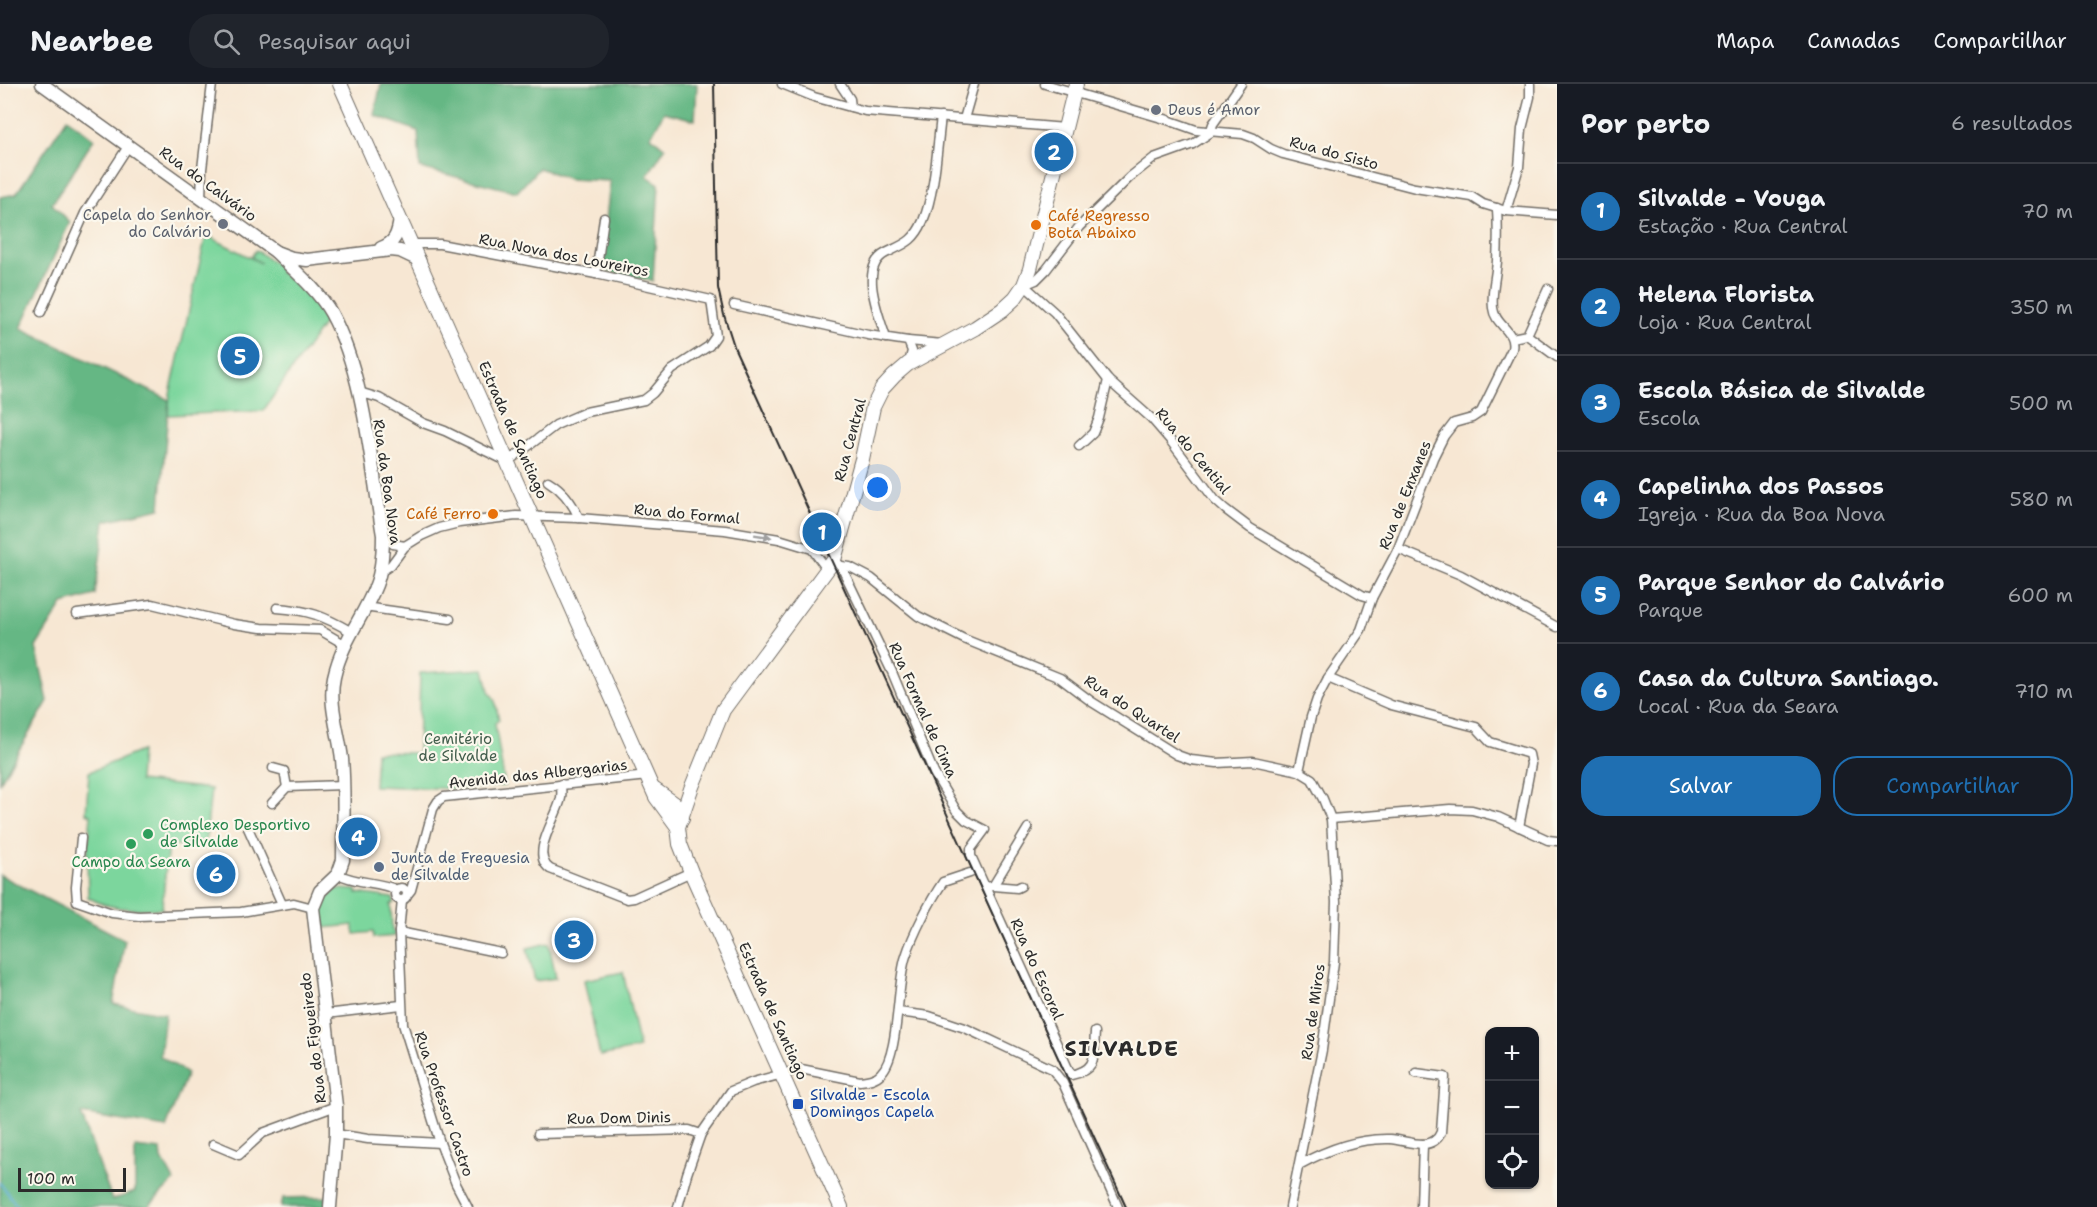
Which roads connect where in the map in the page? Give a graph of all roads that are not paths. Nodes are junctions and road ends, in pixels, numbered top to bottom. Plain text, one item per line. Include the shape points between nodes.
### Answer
1 (42, 84) edge
2 (212, 84) edge
3 (340, 84) edge
4 (782, 84) edge
5 (840, 84) edge
6 (974, 84) edge
7 (1045, 84) edge
8 (1241, 84) edge
9 (1530, 84) edge
10 (1075, 88) edge
11 (851, 107) junction
12 (941, 117) junction
13 (964, 119) junction
14 (1065, 128) junction
15 (1210, 133) junction
16 (129, 145) junction
17 (201, 199) junction
18 (1502, 210) junction
19 (1557, 215) edge
20 (604, 218) dead end
21 (400, 219) junction
22 (411, 244) junction
23 (393, 245) junction
24 (276, 252) junction
25 (320, 259) junction
26 (419, 260) junction
27 (596, 274) junction
28 (307, 284) junction
29 (1024, 285) junction
30 (1548, 289) dead end
31 (734, 305) dead end
32 (41, 312) dead end
33 (1527, 335) junction
34 (886, 338) junction
35 (1512, 338) junction
36 (908, 341) junction
37 (945, 344) junction
38 (1557, 357) edge
39 (908, 364) junction
40 (1108, 380) junction
41 (359, 392) junction
42 (1079, 446) dead end
43 (507, 459) junction
44 (548, 481) dead end
45 (534, 517) junction
46 (579, 518) junction
47 (382, 535) junction
48 (405, 546) junction
49 (1398, 549) junction
50 (834, 565) junction
51 (379, 573) junction
52 (1372, 598) junction
53 (364, 607) junction
54 (277, 608) dead end
55 (77, 614) dead end
56 (450, 619) dead end
57 (1557, 627) edge
58 (350, 631) junction
59 (344, 644) junction
60 (1328, 678) junction
61 (273, 768) dead end
62 (1299, 771) junction
63 (648, 776) junction
64 (561, 784) junction
65 (343, 785) junction
66 (287, 787) junction
67 (272, 803) dead end
68 (678, 809) junction
69 (1331, 819) junction
70 (1518, 827) junction
71 (248, 828) dead end
72 (1028, 828) dead end
73 (81, 838) dead end
74 (1557, 841) edge
75 (971, 849) joint
76 (692, 872) junction
77 (970, 873) dead end
78 (338, 874) junction
79 (1021, 885) dead end
80 (989, 886) junction
81 (402, 893) junction
82 (282, 904) junction
83 (313, 908) junction
84 (399, 932) junction
85 (501, 953) dead end
86 (401, 1005) junction
87 (898, 1012) junction
88 (326, 1014) junction
89 (1095, 1032) dead end
90 (1416, 1073) dead end
91 (783, 1074) junction
92 (336, 1106) junction
93 (336, 1134) junction
94 (538, 1134) dead end
95 (701, 1134) junction
96 (440, 1143) junction
97 (213, 1144) dead end
98 (1423, 1144) junction
99 (1299, 1165) junction
100 (330, 1207) edge
101 (468, 1207) edge
102 (678, 1207) edge
103 (841, 1207) edge
104 (1118, 1207) edge
105 (1290, 1207) edge
106 (1421, 1207) edge

1 - 16 main road, Rua do Calvário
2 - 17 street
3 - 21 main road, Estrada de Santiago
4 - 11 street
5 - 11 street
6 - 13 street
7 - 10 street, Rua do Sisto
8 - 15 street via 1216,117
9 - 18 street via 1519,167
10 - 14 main road, Rua Central
10 - 15 street, Rua do Sisto
11 - 12 street
12 - 13 street
12 - 34 street via 923,221 908,243 884,254 872,271 873,291
13 - 14 street
14 - 29 main road, Rua Central
15 - 18 street, Rua do Sisto via 1243,134 1283,154 1415,188 1472,197
15 - 29 street via 1193,144 1154,158 1130,177 1079,227 1041,275
16 - 17 main road, Rua do Calvário
16 - 32 street via 85,213
17 - 24 main road, Rua do Calvário
18 - 19 street, Rua do Sisto
18 - 35 street via 1492,307
20 - 27 street
21 - 22 main road, Estrada de Santiago
21 - 23 main road
22 - 23 main road via 402,239
22 - 26 main road, Estrada de Santiago
22 - 27 street, Rua Nova dos Loureiros via 440,244
23 - 25 main road, Rua do Calvário
23 - 26 main road
24 - 25 main road, Rua do Calvário via 292,258
24 - 28 main road, Rua da Boa Nova
25 - 28 main road via 308,269
26 - 43 main road, Estrada de Santiago
27 - 43 street, Rua Nova dos Loureiros via 711,300 716,329 713,342 672,370 644,400 586,412 556,425
28 - 41 main road, Rua da Boa Nova via 330,312
29 - 37 main road, Rua Central via 1002,310
29 - 40 street, Rua do Cential via 1055,313
30 - 33 street
31 - 34 street
33 - 35 street
33 - 38 street
34 - 36 street
35 - 49 street, Rua de Enxanes via 1509,356 1481,412 1454,423 1444,436
36 - 37 street
36 - 39 street via 912,351
37 - 39 main road, Rua Central
39 - 50 main road, Rua Central via 882,389 873,407
40 - 42 street via 1093,432
40 - 52 street, Rua do Cential via 1150,418 1215,500 1230,513
41 - 43 street
41 - 47 main road, Rua da Boa Nova
43 - 45 main road, Estrada de Santiago
44 - 46 street via 572,502
45 - 46 street, Rua do Formal
45 - 48 street, Rua do Formal via 459,523 439,528
45 - 63 main road, Estrada de Santiago
46 -> 50 street, Rua do Formal via 725,530 779,539 812,549
47 - 48 street via 393,544
47 - 51 main road, Rua da Boa Nova
48 - 51 street via 391,565
49 - 52 street, Rua de Enxanes
49 - 57 street via 1461,575
50 - 62 street, Rua do Quartel via 850,567 871,578 918,616 1060,678 1177,755 1191,760 1253,762
50 - 68 main road, Rua Central via 723,710
50 - 75 street, Rua Formal de Cima via 892,672 934,772 956,810 985,830
51 - 53 main road, Rua da Boa Nova
52 - 60 street, Rua de Enxanes via 1361,630
53 - 56 street
53 - 58 main road, Rua da Boa Nova
54 - 58 street via 320,615
55 - 59 street via 152,604 234,624 320,630
58 - 59 main road, Rua da Boa Nova
59 - 65 main road, Rua da Boa Nova via 332,690
60 - 62 street, Rua de Enxanes via 1311,717
60 - 70 street via 1391,705 1476,727 1490,742 1529,754 1531,764
61 - 66 street via 284,771
62 - 69 street via 1312,779
63 - 64 street, Avenida das Albergarias
63 - 68 main road, Estrada de Santiago via 654,790
64 - 76 street via 561,799 541,853 549,869 627,898
64 - 81 street, Avenida das Albergarias via 444,797 438,801 414,875
65 - 66 street
65 - 78 main road, Rua da Boa Nova via 343,860
66 - 67 street
68 - 76 main road, Estrada de Santiago via 680,844
69 - 70 street via 1450,809 1480,812
69 - 99 street, Rua de Miros via 1336,942 1322,1050
70 - 74 street
71 - 82 street
72 - 80 street
73 - 82 street via 77,901 94,908 139,916 241,912
75 - 80 street, Rua do Escoral via 971,856
76 - 91 main road, Estrada de Santiago
77 - 87 street via 947,879 940,886 906,956
78 - 81 street via 353,881 386,885
78 - 83 main road via 320,891
79 - 80 street
80 - 89 street, Rua do Escoral via 1071,1075 1090,1068
81 - 84 street, Rua Professor Castro
82 - 83 street
83 - 88 main road, Rua do Figueiredo
84 - 85 street
84 - 86 street, Rua Professor Castro
86 - 88 street
86 - 96 street, Rua Professor Castro via 408,1045
87 - 91 street via 887,1064 876,1077 849,1080 801,1069
87 - 104 street via 929,1016 966,1028 1057,1075
88 - 92 main road, Rua do Figueiredo
90 - 98 street via 1445,1077 1441,1132 1433,1142
91 - 95 street via 731,1091
91 - 103 main road, Estrada de Santiago
92 - 93 main road, Rua do Figueiredo
92 - 97 street via 263,1133 239,1155
93 - 96 street
93 - 100 main road, Rua do Figueiredo
94 - 95 street, Rua Dom Dinis via 689,1130
95 - 102 street
96 - 101 street, Rua Professor Castro
98 - 99 street via 1390,1139 1366,1141 1320,1153
98 - 106 street
99 - 105 street, Rua de Miros

